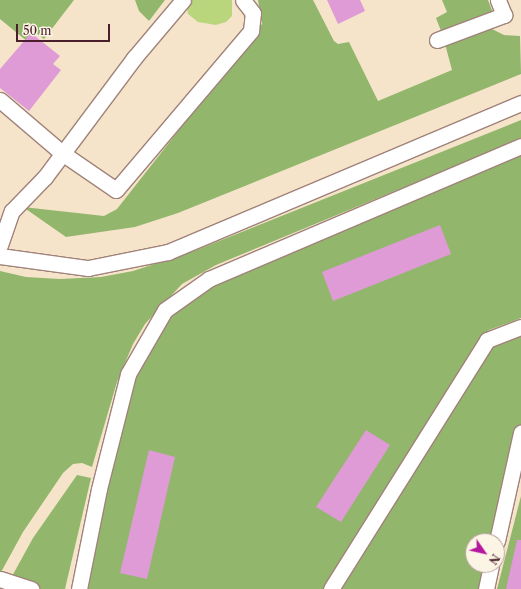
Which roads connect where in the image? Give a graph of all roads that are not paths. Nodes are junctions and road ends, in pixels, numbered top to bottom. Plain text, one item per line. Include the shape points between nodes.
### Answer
1 (183, 0) edge
2 (243, 0) edge
3 (498, 0) edge
4 (438, 40) dead end
5 (0, 100) edge
6 (521, 103) edge
7 (521, 146) edge
8 (62, 153) junction
9 (0, 245) edge
10 (0, 256) edge
11 (521, 327) edge
12 (521, 433) edge
13 (499, 533) edge
14 (489, 573) edge
15 (0, 579) edge
16 (31, 589) edge
17 (79, 589) edge
18 (331, 589) edge
19 (486, 589) edge

1 - 8 lane via 134,58
2 - 8 lane via 253,13 251,31 116,190
3 - 4 lane via 504,15
5 - 8 lane
6 - 10 lane via 168,252 88,268
7 - 17 lane via 209,279 165,310 128,374 99,489
8 - 9 lane via 45,177 12,211
11 - 18 lane via 487,340
12 - 13 lane
14 - 19 lane
15 - 16 lane

